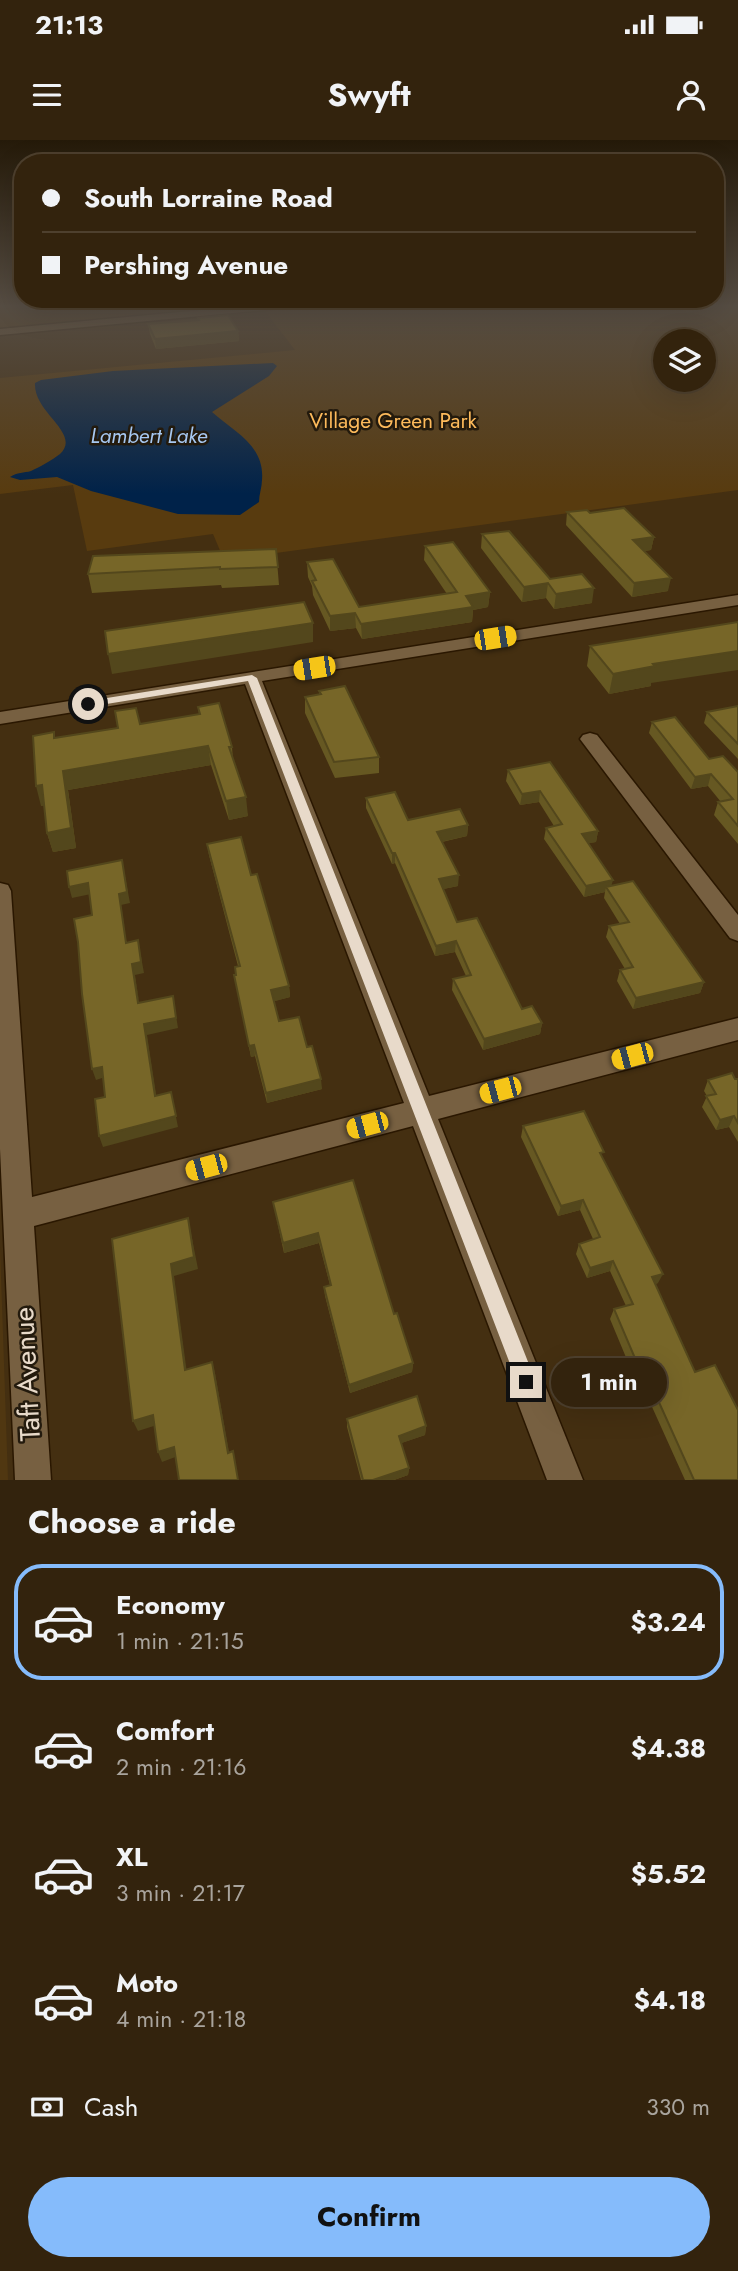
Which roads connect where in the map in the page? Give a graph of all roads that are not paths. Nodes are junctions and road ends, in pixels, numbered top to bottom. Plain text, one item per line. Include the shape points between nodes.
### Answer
1 (738, 600) edge
2 (252, 678) junction
3 (0, 718) edge
4 (590, 739) dead end
5 (0, 891) edge
6 (738, 932) edge
7 (738, 1029) edge
8 (421, 1111) junction
9 (19, 1215) junction
10 (33, 1480) edge
11 (565, 1480) edge

1 - 2 street
2 - 3 street
2 - 8 street
4 - 6 street
5 - 9 street, Taft Avenue
7 - 8 street
8 - 9 street
8 - 11 street
9 - 10 street, Taft Avenue

